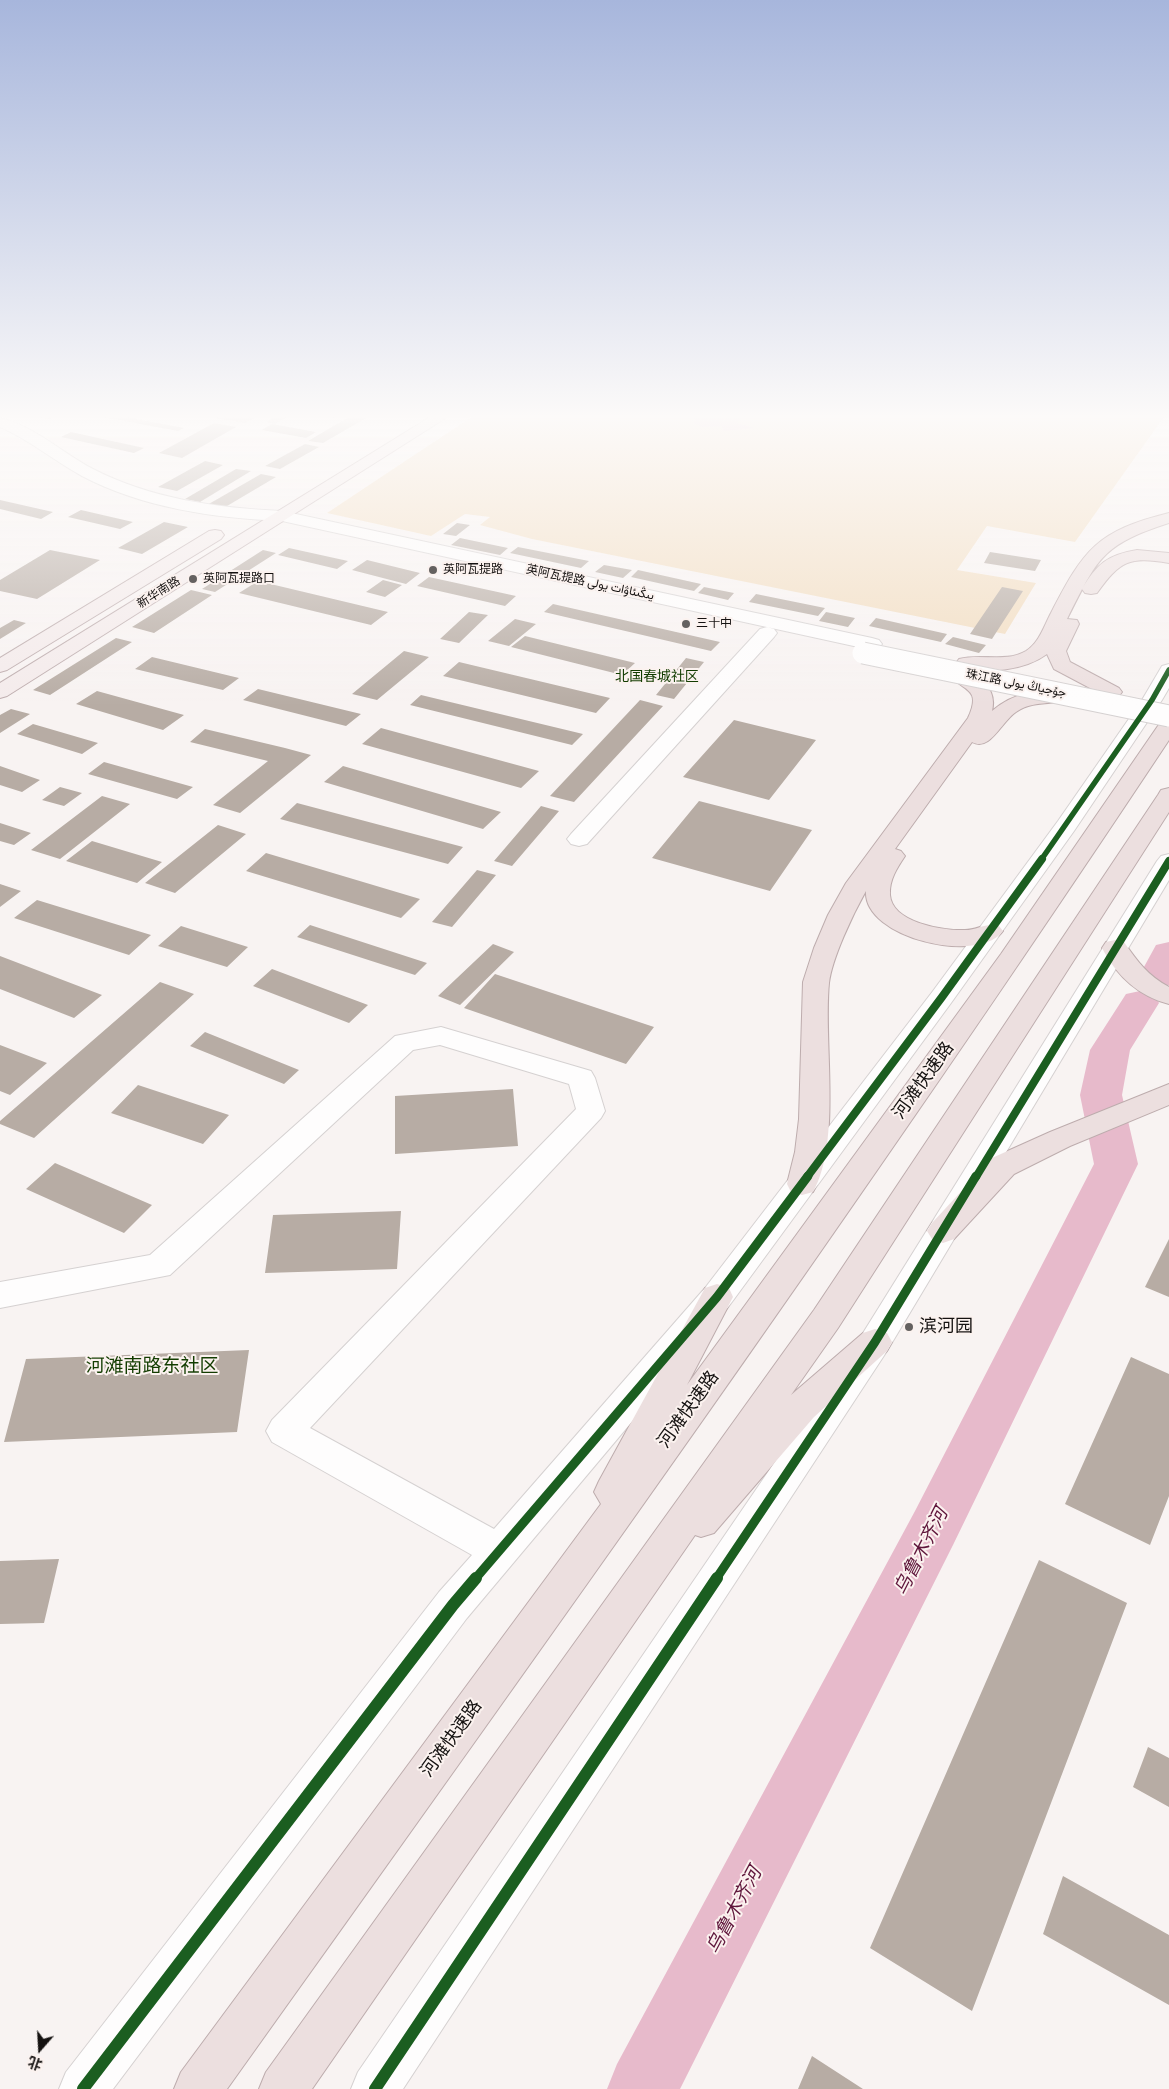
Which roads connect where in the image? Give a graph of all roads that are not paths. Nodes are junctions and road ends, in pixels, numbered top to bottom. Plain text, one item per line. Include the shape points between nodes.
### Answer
1 (194, 511) edge
2 (216, 511) edge
3 (254, 511) edge
4 (289, 511) edge
5 (244, 518) junction
6 (1169, 518) edge
7 (275, 520) junction
8 (1169, 558) edge
9 (1089, 577) junction
10 (767, 633) junction
11 (867, 649) junction
12 (0, 666) edge
13 (962, 668) junction
14 (1169, 670) edge
15 (0, 692) edge
16 (1112, 692) junction
17 (1076, 696) junction
18 (1169, 704) edge
19 (1169, 716) edge
20 (1169, 724) edge
21 (1169, 794) edge
22 (579, 839) dead end
23 (883, 858) junction
24 (1169, 861) edge
25 (990, 931) junction
26 (1114, 948) junction
27 (1169, 996) edge
28 (1169, 1094) edge
29 (802, 1184) junction
30 (943, 1231) junction
31 (0, 1295) edge
32 (717, 1297) junction
33 (875, 1342) junction
34 (499, 1551) junction
35 (557, 1594) junction
36 (606, 1629) junction
37 (83, 2089) edge
38 (198, 2089) edge
39 (283, 2089) edge
40 (375, 2089) edge

1 - 5 street
2 - 5 street
3 - 5 main road, 新华南路
4 - 7 main road, 新华南路
5 - 7 street, 英阿瓦提路 يىڭىئاۋات يولى
5 - 12 main road, 新华南路
6 - 9 highway via 1117,536 1105,544 1086,567
7 - 10 street, 英阿瓦提路 يىڭىئاۋات يولى
7 - 11 street, 英阿瓦提路 يىڭىئاۋات يولى
7 - 15 main road, 新华南路
8 - 9 highway via 1143,556 1121,559
9 - 13 highway via 1040,650 1019,661
9 - 16 highway via 1056,651 1061,665
10 - 11 street, 英阿瓦提路 يىڭىئاۋات يولى
10 - 22 street
11 - 13 street, 珠江路 جۇجياڭ يولى, bridge
13 - 16 street, 珠江路 جۇجياڭ يولى
13 - 17 street, 珠江路 جۇجياڭ يولى, bridge
13 - 23 highway via 982,690 984,708
14 - 25 street via 1066,826
16 - 18 street, 珠江路 جۇجياڭ يولى
17 - 19 street, 珠江路 جۇجياڭ يولى, bridge
17 - 23 highway, bridge via 1030,698 997,715
20 - 35 highway, 河滩快速路 via 1010,960
21 - 36 highway via 826,1319
23 - 25 highway via 877,892 879,905 896,923 948,938 969,938
23 - 29 highway via 858,883 840,915 816,982 814,1119
24 - 26 street
25 - 29 street
26 - 27 highway via 1131,972
26 - 30 street
28 - 30 highway via 1003,1166
29 - 32 street
30 - 33 street
31 - 34 street via 159,1266 405,1042 442,1036 581,1078 592,1111 284,1431
32 - 34 street
32 - 35 highway
33 - 36 highway via 802,1407
33 - 40 street
34 - 37 street via 453,1605
35 - 38 highway, 河滩快速路
36 - 39 highway

